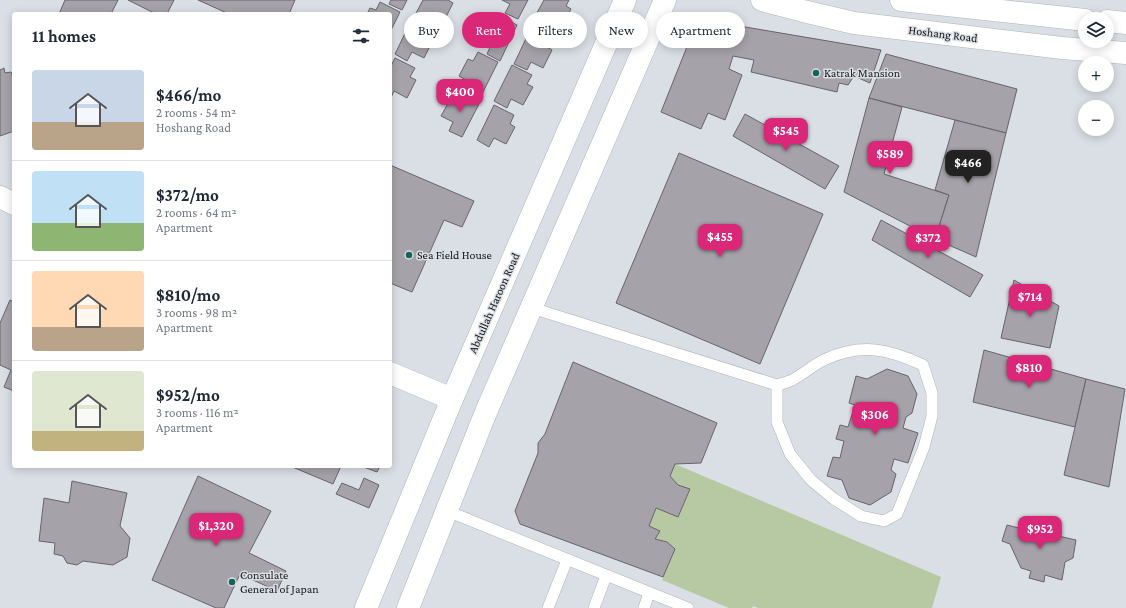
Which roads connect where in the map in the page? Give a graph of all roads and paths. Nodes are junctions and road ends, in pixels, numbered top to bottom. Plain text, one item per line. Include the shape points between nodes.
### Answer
1 (625, 0) edge
2 (665, 0) edge
3 (762, 0) edge
4 (901, 0) edge
5 (1078, 19) edge
6 (1114, 22) edge
7 (1126, 23) edge
8 (1126, 53) edge
9 (0, 197) edge
10 (12, 203) edge
11 (532, 308) junction
12 (392, 374) edge
13 (777, 385) junction
14 (452, 399) junction
15 (447, 511) junction
16 (566, 560) junction
17 (606, 576) junction
18 (650, 593) junction
19 (366, 608) edge
20 (408, 608) edge
21 (548, 608) edge
22 (594, 608) edge
23 (644, 608) edge
24 (688, 608) edge

1 - 14 main road, Abdullah Haroon Road
2 - 11 main road
3 - 8 main road, Hoshang Road via 854,23 1062,48
4 - 5 main road
6 - 7 main road
9 - 10 main road
11 - 13 lane
11 - 15 main road via 486,412
12 - 14 main road
13 - 13 lane via 794,379 826,359 866,349 885,350 923,365 932,393 932,416 924,446 897,514 884,521 860,516 811,480 790,454 777,422
14 - 19 main road, Abdullah Haroon Road
15 - 16 lane
15 - 20 main road
16 - 17 lane
16 - 21 lane
17 - 18 lane
17 - 22 lane
18 - 23 lane
18 - 24 lane

